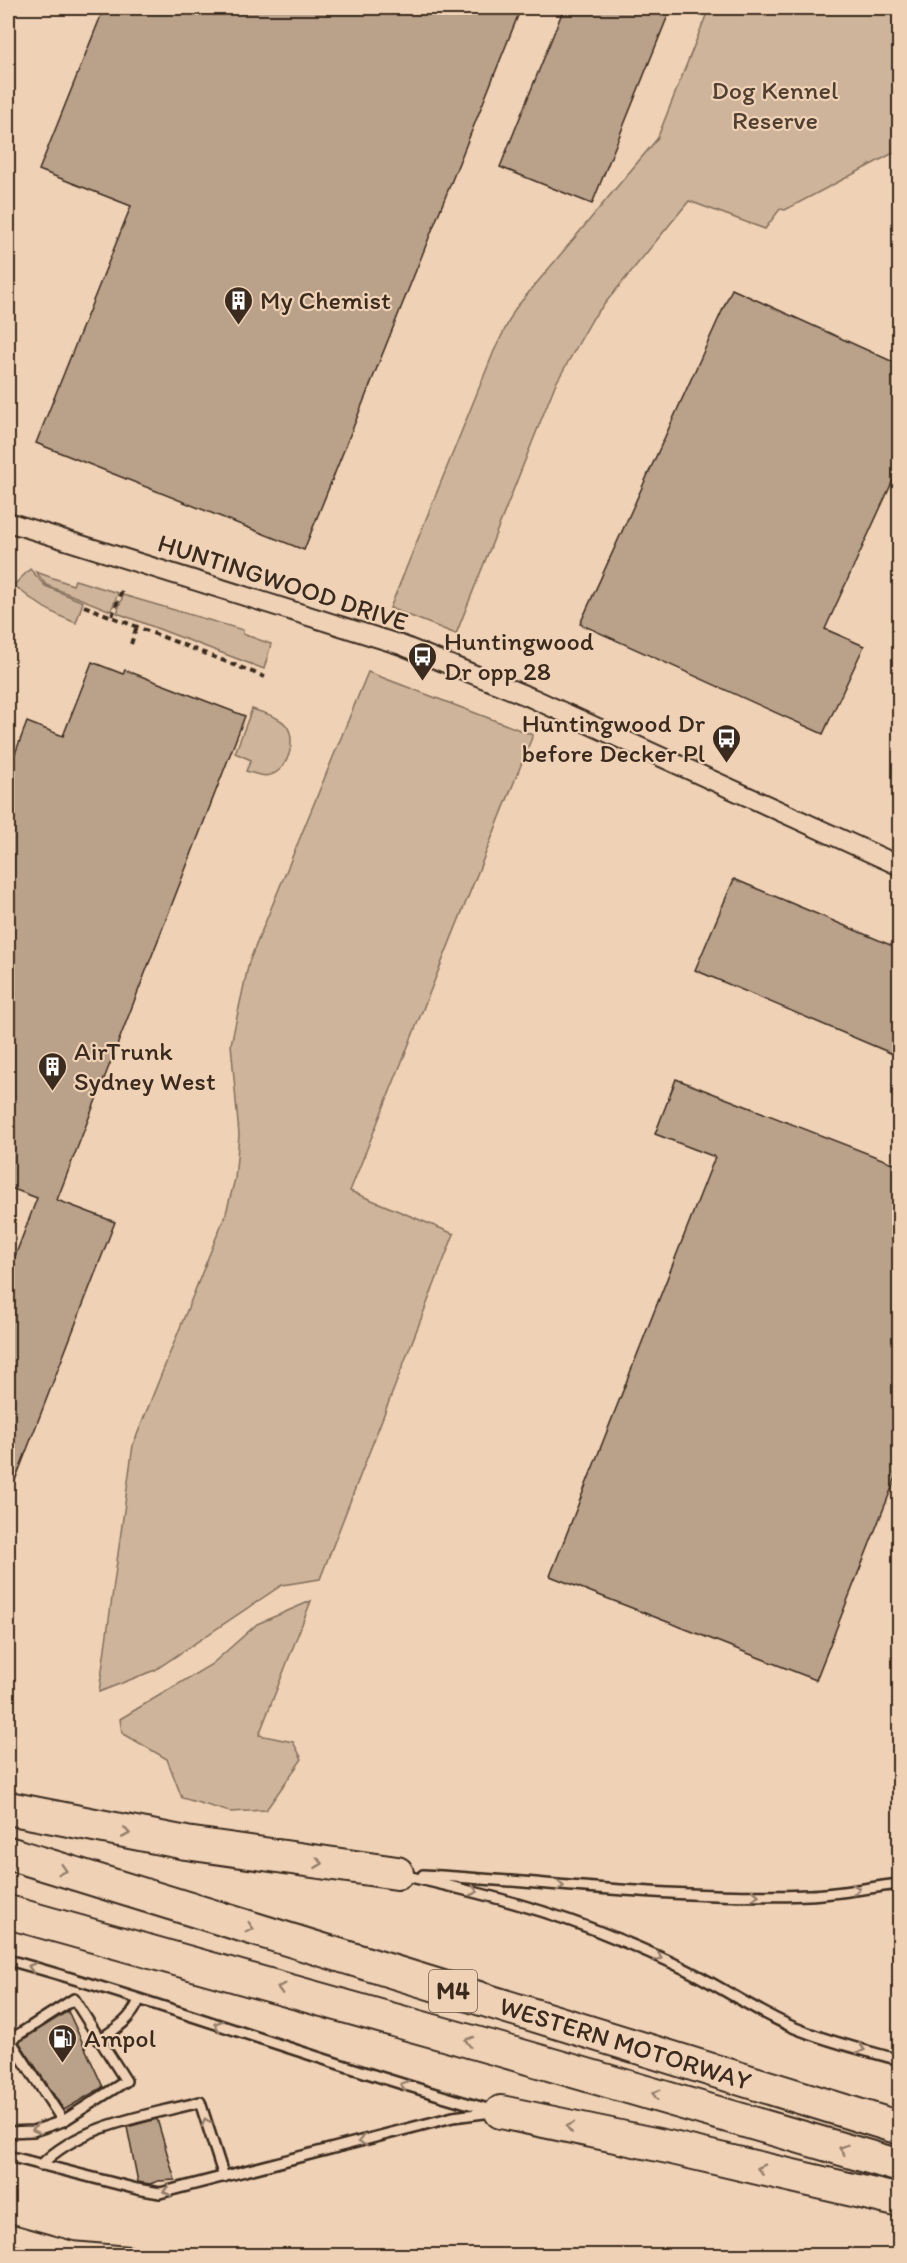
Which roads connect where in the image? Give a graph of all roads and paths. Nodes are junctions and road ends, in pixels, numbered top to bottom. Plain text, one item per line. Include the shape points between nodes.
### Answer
1 (8, 522) edge
2 (123, 588) dead end
3 (84, 606) dead end
4 (112, 616) junction
5 (137, 626) junction
6 (131, 644) dead end
7 (265, 676) dead end
8 (900, 866) edge
9 (8, 1808) edge
10 (8, 1853) edge
11 (397, 1874) junction
12 (900, 1884) edge
13 (8, 1912) edge
14 (8, 1960) edge
15 (139, 2000) junction
16 (99, 2040) junction
17 (672, 2059) junction
18 (900, 2060) edge
19 (900, 2105) edge
20 (501, 2112) junction
21 (63, 2121) junction
22 (900, 2127) edge
23 (8, 2132) edge
24 (8, 2156) edge
25 (41, 2164) junction
26 (900, 2166) edge
27 (224, 2177) junction
28 (900, 2201) edge
29 (8, 2234) edge
30 (129, 2256) edge

1 - 8 street, HUNTINGWOOD DRIVE via 401,645 532,698
2 - 4 path
3 - 4 path
4 - 5 path
5 - 6 path
5 - 7 path
9 -> 11 highway via 186,1843
10 -> 17 highway, WESTERN MOTORWAY / M4
11 -> 12 lane via 592,1889 759,1896 812,1895
11 -> 18 lane via 467,1889 558,1916 687,1970 793,2027
26 -> 13 highway, WESTERN MOTORWAY / M4
15 -> 14 lane
15 - 16 lane via 134,2013
20 -> 15 lane via 384,2079
16 - 21 lane via 126,2081
16 - 21 lane via 74,1999 10,2040
17 - 19 highway via 813,2082
17 - 22 highway, WESTERN MOTORWAY / M4
20 -> 27 lane via 453,2117
28 -> 20 highway
21 -> 23 lane via 33,2131
24 - 25 lane
27 -> 25 lane via 160,2193
27 -> 25 lane via 200,2102 110,2125 52,2153
29 - 30 street via 72,2251

